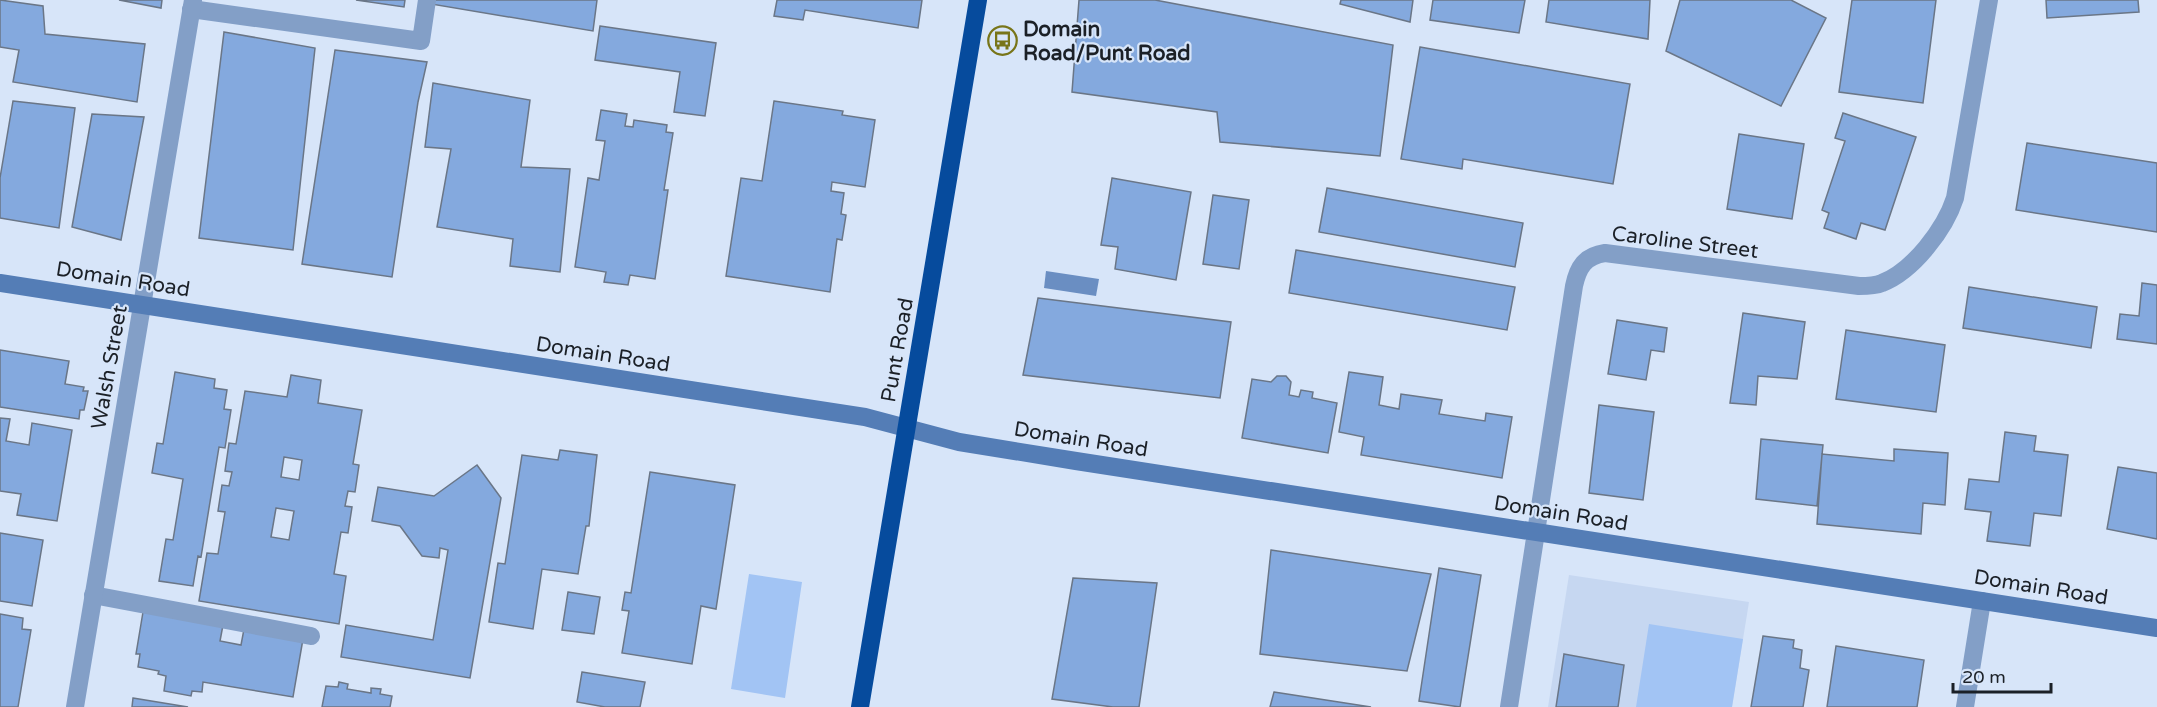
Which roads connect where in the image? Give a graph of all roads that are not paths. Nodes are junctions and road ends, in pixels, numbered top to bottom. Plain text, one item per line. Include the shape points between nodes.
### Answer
1 (427, 0) edge
2 (978, 0) edge
3 (1989, 0) edge
4 (192, 4) edge
5 (0, 283) edge
6 (143, 306) junction
7 (906, 428) junction
8 (1537, 533) junction
9 (93, 595) junction
10 (1982, 601) junction
11 (2157, 628) edge
12 (311, 636) dead end
13 (75, 707) edge
14 (860, 707) edge
15 (1509, 707) edge
16 (1965, 707) edge

1 - 4 street via 421,41
2 - 7 highway, Punt Road
3 - 8 street, Caroline Street via 1950,214 1929,245 1891,279 1880,285 1858,286 1605,253 1583,262 1575,281
4 - 6 street, Walsh Street
5 - 6 street, Domain Road
6 - 7 street, Domain Road via 865,417
6 - 9 street, Walsh Street
7 - 8 street, Domain Road via 959,442 1053,458
7 - 14 highway, Punt Road
8 - 10 street, Domain Road
8 - 15 street, Caroline Street
9 - 12 street
9 - 13 street, Walsh Street
10 - 11 street, Domain Road
10 - 16 street

